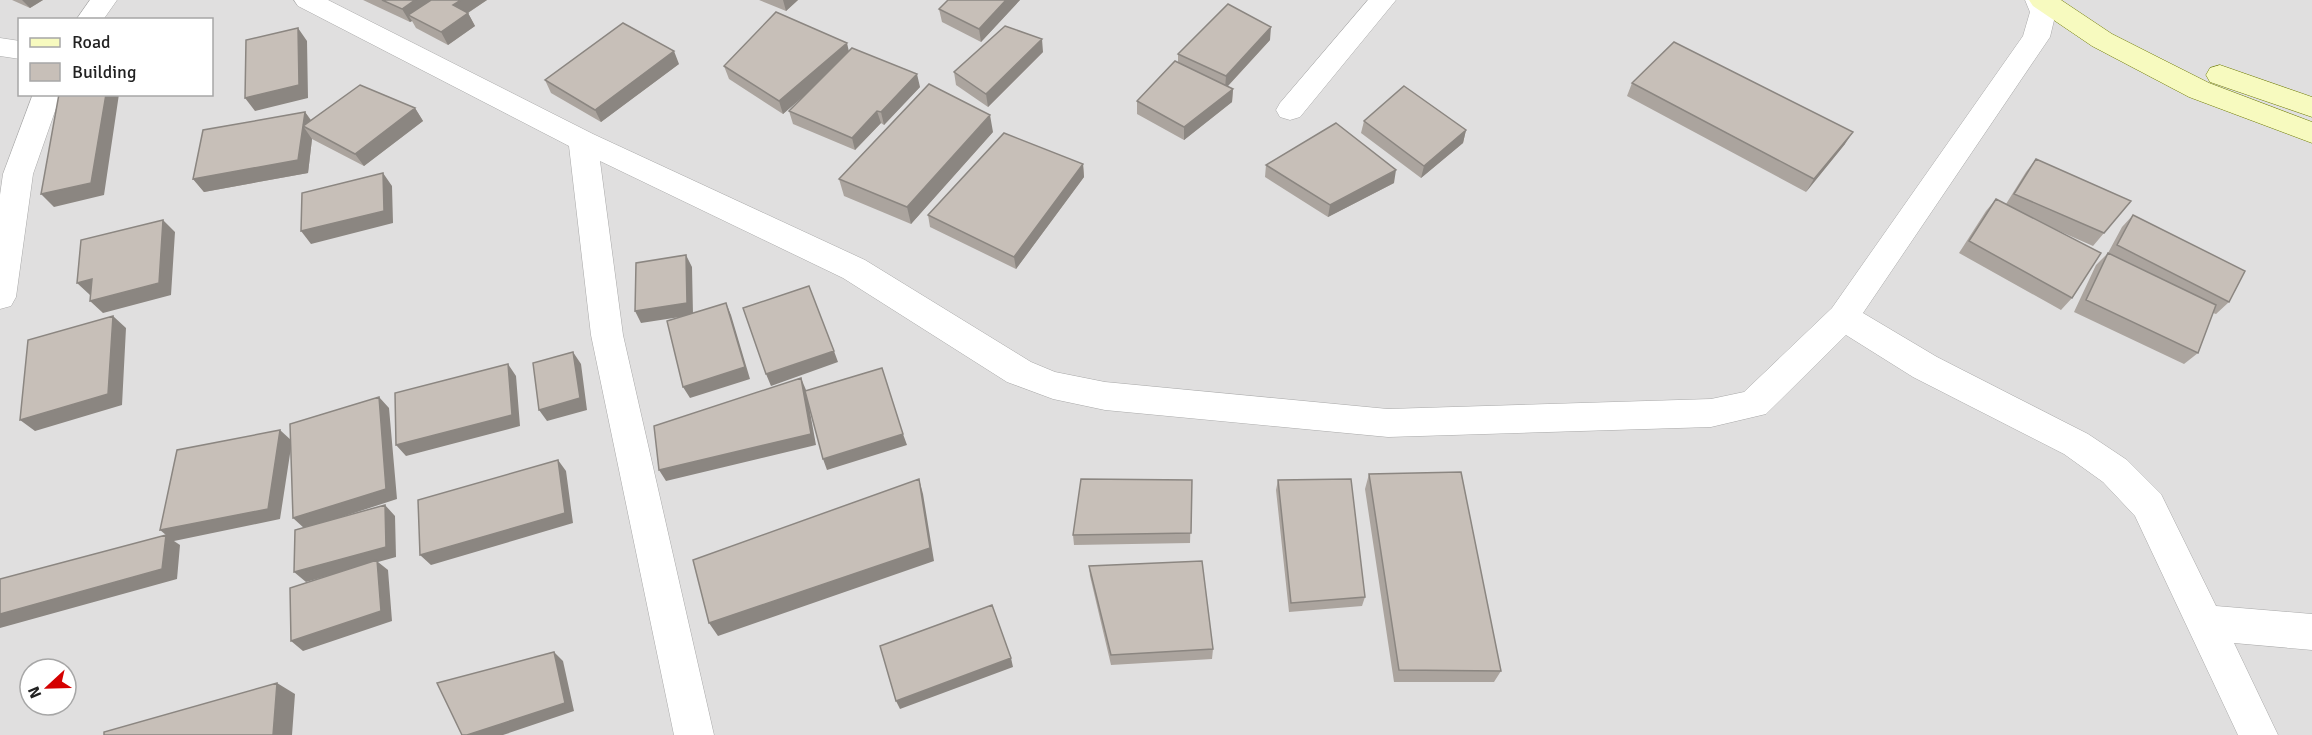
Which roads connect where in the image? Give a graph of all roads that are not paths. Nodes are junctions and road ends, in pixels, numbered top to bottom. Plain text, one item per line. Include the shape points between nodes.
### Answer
1 (104, 0) edge
2 (307, 0) edge
3 (1383, 0) edge
4 (2040, 0) edge
5 (2077, 0) edge
6 (90, 18) edge
7 (0, 47) edge
8 (18, 50) edge
9 (46, 96) edge
10 (2312, 107) edge
11 (1290, 110) dead end
12 (2312, 133) edge
13 (583, 141) junction
14 (9, 177) edge
15 (0, 297) edge
16 (1843, 317) junction
17 (2205, 623) junction
18 (2312, 632) edge
19 (694, 735) edge
20 (2258, 735) edge

1 - 6 street
2 - 13 street
3 - 11 street
4 - 12 main road via 2102,40 2199,90
4 - 16 street via 2043,12 2036,37
5 - 10 main road via 2128,31 2212,72
7 - 8 street
9 - 14 street
13 - 16 street via 854,268 1019,372 1053,385 1105,396 1388,423 1711,413 1754,404
13 - 19 street via 607,335
14 - 15 street
16 - 17 street via 1925,367 2076,444 2115,471 2148,505
17 - 18 street
17 - 20 street

